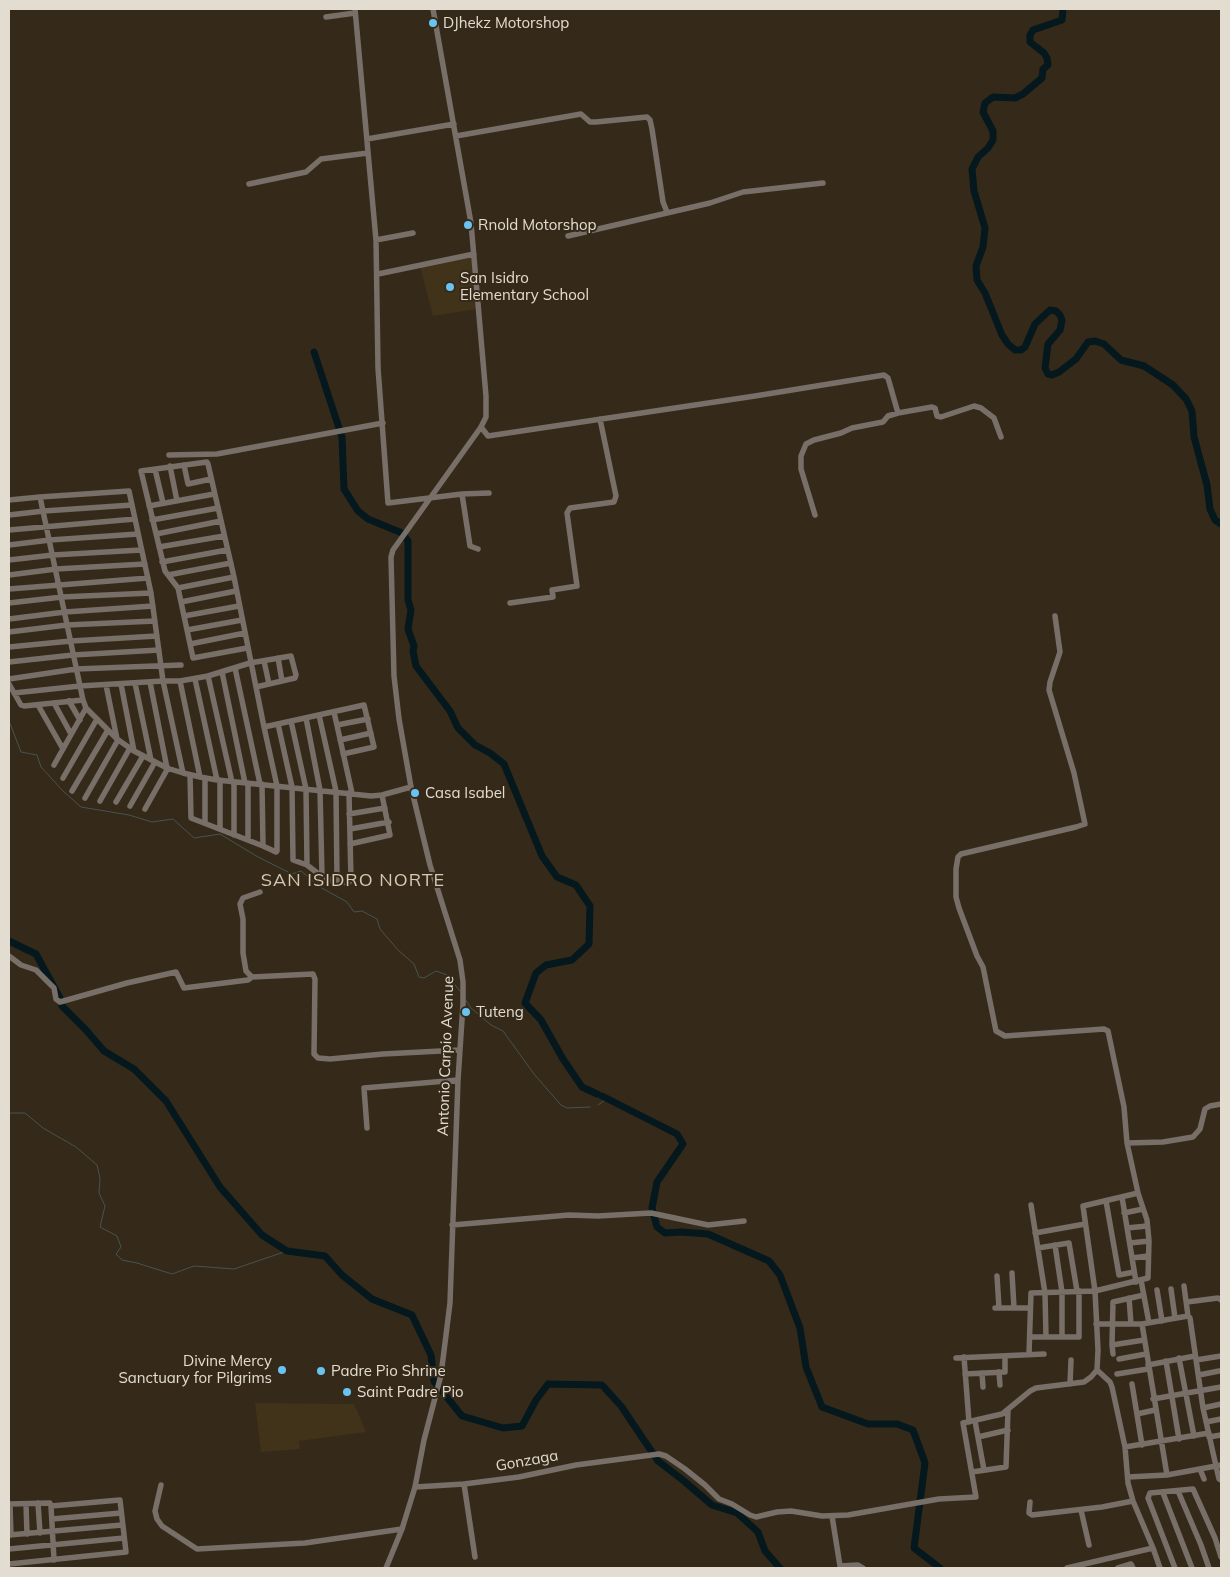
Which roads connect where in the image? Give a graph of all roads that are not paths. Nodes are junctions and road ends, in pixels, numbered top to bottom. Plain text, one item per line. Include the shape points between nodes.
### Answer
1 (433, 9) edge
2 (355, 11) edge
3 (326, 17) dead end
4 (454, 124) junction
5 (456, 136) junction
6 (367, 139) junction
7 (368, 153) junction
8 (823, 183) dead end
9 (249, 184) dead end
10 (667, 212) junction
11 (413, 233) dead end
12 (568, 236) dead end
13 (376, 240) junction
14 (474, 254) junction
15 (378, 274) junction
16 (898, 413) junction
17 (600, 419) junction
18 (383, 423) junction
19 (481, 428) junction
20 (1001, 437) dead end
21 (169, 455) dead end
22 (184, 465) junction
23 (170, 466) junction
24 (155, 469) junction
25 (211, 479) junction
26 (489, 493) dead end
27 (214, 494) junction
28 (462, 494) junction
29 (40, 497) junction
30 (431, 498) junction
31 (9, 500) edge
32 (177, 501) junction
33 (163, 504) junction
34 (132, 505) junction
35 (149, 506) junction
36 (218, 508) junction
37 (44, 511) junction
38 (9, 515) edge
39 (815, 515) dead end
40 (134, 519) junction
41 (152, 520) junction
42 (221, 521) junction
43 (47, 525) junction
44 (9, 530) edge
45 (138, 534) junction
46 (156, 534) junction
47 (224, 536) junction
48 (50, 540) junction
49 (9, 545) edge
50 (159, 548) junction
51 (478, 549) dead end
52 (141, 550) junction
53 (227, 550) junction
54 (53, 555) junction
55 (9, 560) edge
56 (162, 562) junction
57 (231, 563) junction
58 (145, 564) junction
59 (56, 569) junction
60 (9, 575) edge
61 (168, 575) junction
62 (234, 577) junction
63 (148, 578) junction
64 (59, 584) junction
65 (178, 588) junction
66 (9, 589) edge
67 (236, 591) junction
68 (151, 593) junction
69 (62, 597) junction
70 (181, 602) junction
71 (9, 603) edge
72 (510, 603) dead end
73 (153, 606) junction
74 (239, 606) junction
75 (65, 612) junction
76 (184, 616) junction
77 (1055, 616) dead end
78 (9, 619) edge
79 (242, 620) junction
80 (155, 621) junction
81 (67, 625) junction
82 (187, 630) junction
83 (9, 632) edge
84 (245, 633) junction
85 (157, 636) junction
86 (70, 641) junction
87 (190, 644) junction
88 (9, 647) edge
89 (247, 648) junction
90 (159, 650) junction
91 (74, 655) junction
92 (278, 658) junction
93 (264, 661) junction
94 (9, 662) edge
95 (250, 663) junction
96 (181, 665) dead end
97 (161, 666) junction
98 (235, 668) junction
99 (76, 669) junction
100 (222, 672) junction
101 (208, 676) junction
102 (9, 679) edge
103 (195, 679) junction
104 (163, 681) junction
105 (180, 681) junction
106 (282, 681) junction
107 (150, 682) junction
108 (135, 683) junction
109 (9, 684) edge
110 (121, 684) junction
111 (269, 684) junction
112 (106, 685) junction
113 (80, 686) junction
114 (256, 687) junction
115 (14, 693) junction
116 (83, 700) junction
117 (69, 701) junction
118 (54, 703) junction
119 (38, 705) junction
120 (86, 708) junction
121 (334, 712) junction
122 (320, 715) junction
123 (306, 718) junction
124 (97, 719) junction
125 (368, 719) junction
126 (80, 720) junction
127 (291, 721) junction
128 (278, 724) junction
129 (337, 725) junction
130 (264, 727) junction
131 (108, 730) junction
132 (371, 733) junction
133 (71, 734) junction
134 (118, 740) junction
135 (340, 740) junction
136 (63, 749) junction
137 (132, 750) junction
138 (343, 754) junction
139 (143, 756) junction
140 (153, 761) junction
141 (54, 765) dead end
142 (168, 768) junction
143 (183, 773) junction
144 (190, 775) junction
145 (63, 778) dead end
146 (203, 778) junction
147 (218, 780) junction
148 (233, 782) junction
149 (247, 783) junction
150 (261, 784) junction
151 (277, 786) junction
152 (292, 787) junction
153 (411, 787) junction
154 (306, 788) junction
155 (320, 790) junction
156 (72, 791) dead end
157 (336, 791) junction
158 (351, 793) junction
159 (382, 795) junction
160 (85, 798) dead end
161 (100, 801) dead end
162 (116, 802) dead end
163 (130, 806) dead end
164 (385, 808) junction
165 (145, 809) dead end
166 (349, 814) junction
167 (389, 822) junction
168 (205, 823) junction
169 (220, 829) junction
170 (350, 829) junction
171 (234, 834) junction
172 (248, 840) junction
173 (350, 844) junction
174 (263, 846) junction
175 (307, 865) junction
176 (322, 876) junction
177 (337, 881) junction
178 (260, 892) dead end
179 (9, 956) edge
180 (252, 977) junction
181 (460, 1050) junction
182 (458, 1080) junction
183 (1221, 1104) edge
184 (367, 1128) dead end
185 (1127, 1143) junction
186 (1138, 1192) junction
187 (1122, 1197) junction
188 (1106, 1201) junction
189 (1030, 1205) dead end
190 (1143, 1209) junction
191 (1124, 1212) junction
192 (744, 1221) dead end
193 (1085, 1224) junction
194 (452, 1225) junction
195 (1147, 1226) junction
196 (1127, 1228) junction
197 (1035, 1233) junction
198 (1149, 1241) junction
199 (1130, 1243) junction
200 (1054, 1246) junction
201 (1038, 1248) junction
202 (1148, 1256) junction
203 (1132, 1258) junction
204 (1134, 1272) junction
205 (1012, 1274) dead end
206 (997, 1276) dead end
207 (1138, 1281) junction
208 (1184, 1286) dead end
209 (1171, 1289) dead end
210 (1157, 1290) dead end
211 (1078, 1291) junction
212 (1095, 1291) junction
213 (1062, 1292) junction
214 (1046, 1293) junction
215 (1144, 1295) junction
216 (1129, 1298) junction
217 (1221, 1300) edge
218 (1187, 1302) junction
219 (1014, 1308) junction
220 (1030, 1308) junction
221 (1188, 1316) junction
222 (1175, 1318) junction
223 (1162, 1321) junction
224 (1149, 1323) junction
225 (1096, 1324) junction
226 (1131, 1324) junction
227 (1142, 1324) junction
228 (1113, 1325) junction
229 (1030, 1337) junction
230 (1046, 1337) junction
231 (1062, 1337) junction
232 (1144, 1340) junction
233 (1112, 1346) junction
234 (1029, 1354) junction
235 (1044, 1354) dead end
236 (1113, 1354) dead end
237 (1146, 1354) junction
238 (1005, 1356) junction
239 (1221, 1356) edge
240 (956, 1358) dead end
241 (964, 1358) junction
242 (1120, 1358) dead end
243 (1179, 1358) junction
244 (1195, 1358) junction
245 (1071, 1360) dead end
246 (1166, 1361) junction
247 (1148, 1367) junction
248 (1097, 1370) junction
249 (1219, 1371) dead end
250 (999, 1372) junction
251 (982, 1373) junction
252 (965, 1374) junction
253 (1117, 1374) dead end
254 (1199, 1375) junction
255 (1070, 1384) junction
256 (1132, 1384) dead end
257 (1000, 1385) dead end
258 (983, 1387) dead end
259 (1221, 1387) edge
260 (1201, 1392) junction
261 (1186, 1394) junction
262 (1172, 1396) junction
263 (1154, 1399) junction
264 (1221, 1404) edge
265 (1203, 1408) junction
266 (1008, 1410) junction
267 (1155, 1410) junction
268 (1137, 1414) junction
269 (1221, 1419) edge
270 (972, 1421) junction
271 (1206, 1422) junction
272 (1008, 1430) junction
273 (1221, 1434) edge
274 (1209, 1435) junction
275 (1194, 1436) junction
276 (978, 1437) junction
277 (1179, 1439) junction
278 (1162, 1441) junction
279 (1142, 1445) junction
280 (1125, 1447) junction
281 (1218, 1466) edge
282 (1200, 1469) junction
283 (984, 1470) junction
284 (972, 1472) junction
285 (1167, 1475) junction
286 (1128, 1477) junction
287 (1204, 1479) dead end
288 (1221, 1480) edge
289 (464, 1484) junction
290 (161, 1485) dead end
291 (415, 1487) junction
292 (1178, 1491) junction
293 (1163, 1493) junction
294 (1133, 1501) junction
295 (1030, 1502) dead end
296 (38, 1503) junction
297 (9, 1504) edge
298 (26, 1504) junction
299 (51, 1506) junction
300 (1081, 1510) junction
301 (120, 1513) junction
302 (832, 1516) junction
303 (52, 1519) junction
304 (122, 1525) junction
305 (402, 1528) junction
306 (53, 1532) junction
307 (40, 1533) junction
308 (26, 1534) junction
309 (10, 1535) edge
310 (124, 1538) junction
311 (1089, 1545) dead end
312 (54, 1546) junction
313 (1153, 1548) junction
314 (9, 1549) edge
315 (475, 1557) dead end
316 (1221, 1557) edge
317 (54, 1560) junction
318 (9, 1564) edge
319 (386, 1568) edge
320 (863, 1568) edge
321 (1067, 1568) edge
322 (1118, 1568) edge
323 (1133, 1568) edge
324 (1160, 1568) edge
325 (1175, 1568) edge
326 (1192, 1568) edge
327 (1209, 1568) edge

1 - 4 street, Antonio Carpio Avenue
2 - 3 street
2 - 6 street
4 - 5 street, Antonio Carpio Avenue
4 - 6 street
5 - 10 street via 581,114 590,122 647,117
5 - 14 street, Antonio Carpio Avenue
6 - 7 street
7 - 9 street via 321,159 306,172
7 - 13 street
8 - 10 street via 744,192
10 - 12 street
11 - 13 street
13 - 15 street
14 - 15 street
14 - 19 street, Antonio Carpio Avenue via 486,396 486,417
15 - 18 street via 378,368
16 - 17 street via 888,378 884,375
16 - 20 street via 934,408 941,417 974,406 994,418
16 - 39 street via 890,414 883,422 852,428 806,444 800,469
17 - 19 street via 488,436
17 - 72 street via 616,496 614,502 570,508 567,513 577,586 552,590 553,597
18 - 21 street via 217,454
18 - 30 street via 388,504
19 - 30 street, Antonio Carpio Avenue
22 - 23 street
22 - 25 street via 207,462
22 - 25 street via 188,484
23 - 24 street
23 - 32 street
24 - 33 street
24 - 35 street via 141,471
25 - 27 street
26 - 28 street
27 - 32 street
27 - 36 street
28 - 30 street
28 - 51 street via 470,546
29 - 31 street
29 - 34 street via 128,491
29 - 37 street
30 - 153 street, Antonio Carpio Avenue via 391,557 394,676
32 - 33 street
33 - 35 street
34 - 37 street
34 - 40 street
35 - 41 street
36 - 41 street
36 - 42 street
37 - 38 street
37 - 43 street
40 - 43 street
40 - 45 street
41 - 46 street
42 - 46 street
42 - 47 street
43 - 44 street
43 - 48 street
45 - 48 street
45 - 52 street
46 - 50 street
47 - 50 street
47 - 53 street
48 - 49 street
48 - 54 street
50 - 56 street
52 - 54 street
52 - 58 street
53 - 56 street
53 - 57 street
54 - 55 street
54 - 59 street
56 - 61 street
57 - 61 street
57 - 62 street
58 - 59 street
58 - 63 street
59 - 60 street
59 - 64 street
61 - 65 street
62 - 65 street
62 - 67 street
63 - 64 street
63 - 68 street
64 - 66 street
64 - 69 street
65 - 70 street
67 - 70 street
67 - 74 street
68 - 69 street
68 - 73 street
69 - 71 street
69 - 75 street
70 - 76 street
73 - 75 street
73 - 80 street
74 - 76 street
74 - 79 street
75 - 78 street
75 - 81 street
76 - 82 street
77 - 185 street via 1060,652 1049,690 1074,773 1085,824 961,854 956,869 956,897 983,967 996,1031 1005,1036 1104,1028 1108,1031 1124,1107
79 - 82 street
79 - 84 street
80 - 81 street
80 - 85 street
81 - 83 street
81 - 86 street
82 - 87 street
84 - 87 street
84 - 89 street
85 - 86 street
85 - 90 street
86 - 88 street
86 - 91 street
87 - 89 street via 193,658
89 - 95 street
90 - 91 street
90 - 97 street
91 - 94 street
91 - 99 street
92 - 93 street
92 - 106 street
92 - 106 street via 291,656 296,676
93 - 95 street
93 - 111 street
95 - 98 street
95 - 114 street
96 - 97 street
97 - 99 street
97 - 104 street
98 - 100 street
98 - 150 street
99 - 102 street
99 - 113 street
100 - 101 street
100 - 149 street
101 - 103 street
101 - 148 street
103 - 105 street
103 - 147 street
104 - 105 street
104 - 107 street
104 - 143 street
105 - 146 street
106 - 111 street
107 - 108 street
107 - 142 street
108 - 110 street
108 - 140 street
109 - 115 street
110 - 112 street
110 - 137 street
111 - 114 street
112 - 113 street
112 - 134 street
113 - 115 street
113 - 116 street
114 - 130 street
115 - 119 street via 23,706
116 - 117 street
116 - 120 street
117 - 118 street
117 - 126 street
118 - 119 street
118 - 133 street
119 - 136 street
120 - 124 street
120 - 126 street
121 - 122 street
121 - 125 street via 364,705
121 - 129 street
122 - 123 street
122 - 157 street
123 - 127 street
123 - 155 street
124 - 131 street
124 - 145 street
125 - 129 street
125 - 132 street
126 - 133 street
127 - 128 street
127 - 154 street
128 - 130 street
128 - 152 street
129 - 135 street
130 - 151 street
131 - 134 street
131 - 156 street
132 - 135 street
132 - 138 street via 374,747
133 - 136 street
134 - 137 street
134 - 160 street
135 - 138 street
136 - 141 street
137 - 139 street
137 - 161 street
138 - 158 street
139 - 140 street
139 - 162 street
140 - 142 street
140 - 163 street
142 - 143 street
142 - 165 street
143 - 144 street
144 - 146 street
144 - 168 street via 190,816
146 - 147 street
146 - 168 street
147 - 148 street
147 - 169 street
148 - 149 street
148 - 171 street
149 - 150 street
149 - 172 street
150 - 151 street
150 - 174 street
151 - 152 street
151 - 174 street via 278,851
152 - 154 street
152 - 175 street via 293,859
153 - 159 street
153 - 181 street, Antonio Carpio Avenue via 430,866 460,960 463,982
154 - 155 street
154 - 175 street
155 - 157 street
155 - 176 street
157 - 158 street
157 - 177 street
158 - 159 street
158 - 166 street
159 - 164 street
164 - 166 street
164 - 167 street
166 - 170 street
167 - 170 street
167 - 173 street via 391,833 388,836
168 - 169 street
169 - 171 street
170 - 173 street
171 - 172 street
172 - 174 street
173 - 177 street via 351,880 348,883
175 - 176 street
176 - 177 street
178 - 180 street via 243,898 240,904 243,953 246,971
179 - 180 street via 36,970 54,988 58,1002 176,972 184,988
180 - 181 street via 313,974 314,1054 318,1058 330,1060
181 - 182 street, Antonio Carpio Avenue
182 - 184 street via 364,1088
182 - 194 street, Antonio Carpio Avenue
183 - 185 street via 1205,1109 1200,1129 1193,1137
185 - 186 street
186 - 187 street
186 - 190 street
187 - 188 street
187 - 191 street
188 - 193 street via 1082,1206
188 - 204 street via 1119,1275
189 - 197 street
190 - 191 street
190 - 195 street
191 - 196 street
192 - 194 street via 708,1225 651,1213 569,1215
193 - 197 street
193 - 212 street
194 - 291 street, Antonio Carpio Avenue via 450,1303 441,1375
195 - 196 street
195 - 198 street
196 - 199 street
197 - 201 street
198 - 199 street
198 - 202 street
199 - 203 street
200 - 201 street
200 - 211 street via 1069,1243
200 - 213 street
201 - 214 street
202 - 203 street
202 - 207 street via 1148,1278
203 - 204 street
204 - 207 street
205 - 219 street
206 - 219 street via 997,1308
207 - 212 street
207 - 215 street
208 - 218 street
209 - 222 street
210 - 223 street
211 - 212 street
211 - 213 street
211 - 231 street via 1079,1337
212 - 225 street
213 - 214 street
213 - 231 street
214 - 220 street via 1031,1293
214 - 230 street
215 - 216 street
215 - 224 street
216 - 226 street
216 - 228 street via 1113,1302
217 - 218 street
218 - 221 street
219 - 220 street
220 - 229 street
221 - 222 street
221 - 244 street
222 - 223 street
223 - 224 street
224 - 227 street
225 - 228 street
225 - 248 street
226 - 227 street
226 - 228 street
227 - 232 street
228 - 233 street
229 - 230 street
229 - 234 street
230 - 231 street
232 - 233 street
232 - 237 street
233 - 236 street
234 - 235 street
234 - 238 street
237 - 242 street
237 - 247 street
238 - 241 street
238 - 250 street via 1005,1372
239 - 244 street
240 - 241 street
241 - 252 street
243 - 244 street
243 - 246 street
243 - 261 street
244 - 254 street
245 - 255 street
246 - 247 street
246 - 262 street
247 - 253 street
247 - 263 street
248 - 255 street via 1084,1382
248 - 280 street via 1112,1387
249 - 254 street
250 - 251 street
250 - 257 street
251 - 252 street
251 - 258 street
252 - 270 street
254 - 260 street
255 - 266 street via 1030,1390
256 - 268 street
259 - 260 street
260 - 261 street
260 - 265 street
261 - 262 street
261 - 275 street
262 - 263 street
262 - 277 street
263 - 267 street
264 - 265 street
265 - 271 street
266 - 270 street
266 - 272 street
267 - 268 street
267 - 278 street
268 - 279 street
269 - 271 street
270 - 276 street
270 - 284 street via 963,1423
271 - 274 street
272 - 276 street
272 - 283 street via 1006,1468
273 - 274 street
274 - 275 street
274 - 281 street
275 - 277 street
276 - 283 street
277 - 278 street
278 - 279 street
278 - 285 street
279 - 280 street
280 - 286 street
281 - 282 street
281 - 288 street
282 - 285 street
282 - 287 street
283 - 284 street
284 - 302 street via 976,1497 923,1501
285 - 286 street
286 - 294 street
289 - 291 street, Gonzaga
289 - 302 street, Gonzaga via 656,1454 666,1456 685,1469 719,1500 750,1515 756,1517 791,1511
289 - 315 street
290 - 305 street via 155,1511 157,1519 162,1526 198,1549 305,1544
291 - 305 street, Antonio Carpio Avenue
292 - 293 street
292 - 316 street via 1195,1491
292 - 327 street
293 - 325 street via 1150,1494 1148,1498
293 - 326 street
294 - 300 street
294 - 313 street
295 - 300 street via 1029,1513 1032,1515
296 - 298 street
296 - 299 street via 50,1503
296 - 307 street
297 - 298 street
297 - 309 street
298 - 308 street
299 - 301 street via 120,1500
299 - 303 street
300 - 311 street
301 - 303 street
301 - 304 street
302 - 320 street via 840,1566 858,1565
303 - 306 street
304 - 306 street
304 - 310 street
305 - 319 street, Antonio Carpio Avenue
306 - 307 street
306 - 312 street
307 - 308 street
308 - 309 street
310 - 312 street
310 - 317 street via 126,1552
312 - 314 street
312 - 317 street
313 - 321 street
313 - 324 street
317 - 318 street
322 - 323 street via 1131,1564

